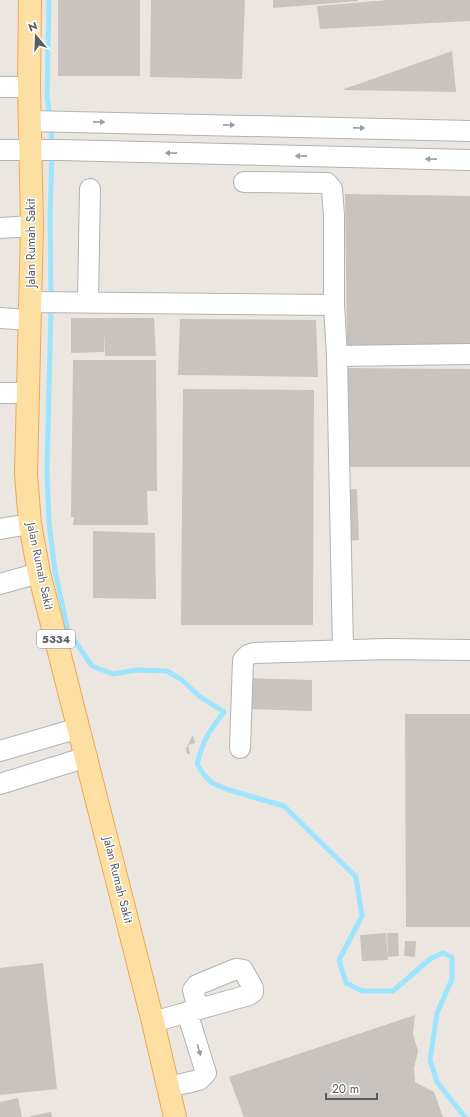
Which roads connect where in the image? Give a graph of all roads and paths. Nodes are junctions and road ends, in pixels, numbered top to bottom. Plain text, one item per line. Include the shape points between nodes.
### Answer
1 (30, 0) edge
2 (0, 87) edge
3 (29, 87) junction
4 (45, 121) junction
5 (470, 131) edge
6 (0, 150) edge
7 (46, 150) junction
8 (470, 160) edge
9 (244, 182) dead end
10 (90, 189) dead end
11 (32, 226) junction
12 (0, 228) edge
13 (88, 301) junction
14 (334, 305) junction
15 (40, 306) junction
16 (0, 318) edge
17 (470, 354) edge
18 (337, 356) junction
19 (0, 393) edge
20 (28, 393) junction
21 (30, 524) junction
22 (0, 529) edge
23 (39, 573) junction
24 (0, 584) edge
25 (343, 650) junction
26 (470, 650) edge
27 (79, 728) junction
28 (240, 748) dead end
29 (0, 751) edge
30 (87, 757) junction
31 (0, 784) edge
32 (153, 1022) junction
33 (168, 1088) junction
34 (175, 1117) edge

1 - 3 main road, Jalan Rumah Sakit / 5334
2 - 3 street
3 - 4 main road, Jalan Rumah Sakit / 5334
4 -> 5 street
4 - 7 main road, Jalan Rumah Sakit / 5334
6 - 7 street
8 -> 7 street
7 - 11 main road, Jalan Rumah Sakit / 5334
9 - 14 street via 327,183 332,189
10 - 13 street
11 - 12 street
11 - 15 main road, Jalan Rumah Sakit / 5334
13 - 14 street
13 - 15 street
14 - 18 street
15 - 16 street
15 - 20 main road, Jalan Rumah Sakit / 5334
17 - 18 street
18 - 25 street
19 - 20 street
20 - 21 main road, Jalan Rumah Sakit / 5334 via 26,474
21 - 22 street
21 - 23 main road, Jalan Rumah Sakit / 5334
23 - 24 street
23 - 27 main road, Jalan Rumah Sakit / 5334
25 - 26 street
25 - 28 street via 248,655 243,660
27 - 29 street
27 - 30 main road, Jalan Rumah Sakit / 5334
30 - 31 street
30 - 32 main road, Jalan Rumah Sakit / 5334
32 - 33 main road, Jalan Rumah Sakit / 5334
32 -> 33 street via 192,1011 206,1073 199,1080
33 - 34 main road, Jalan Rumah Sakit / 5334

